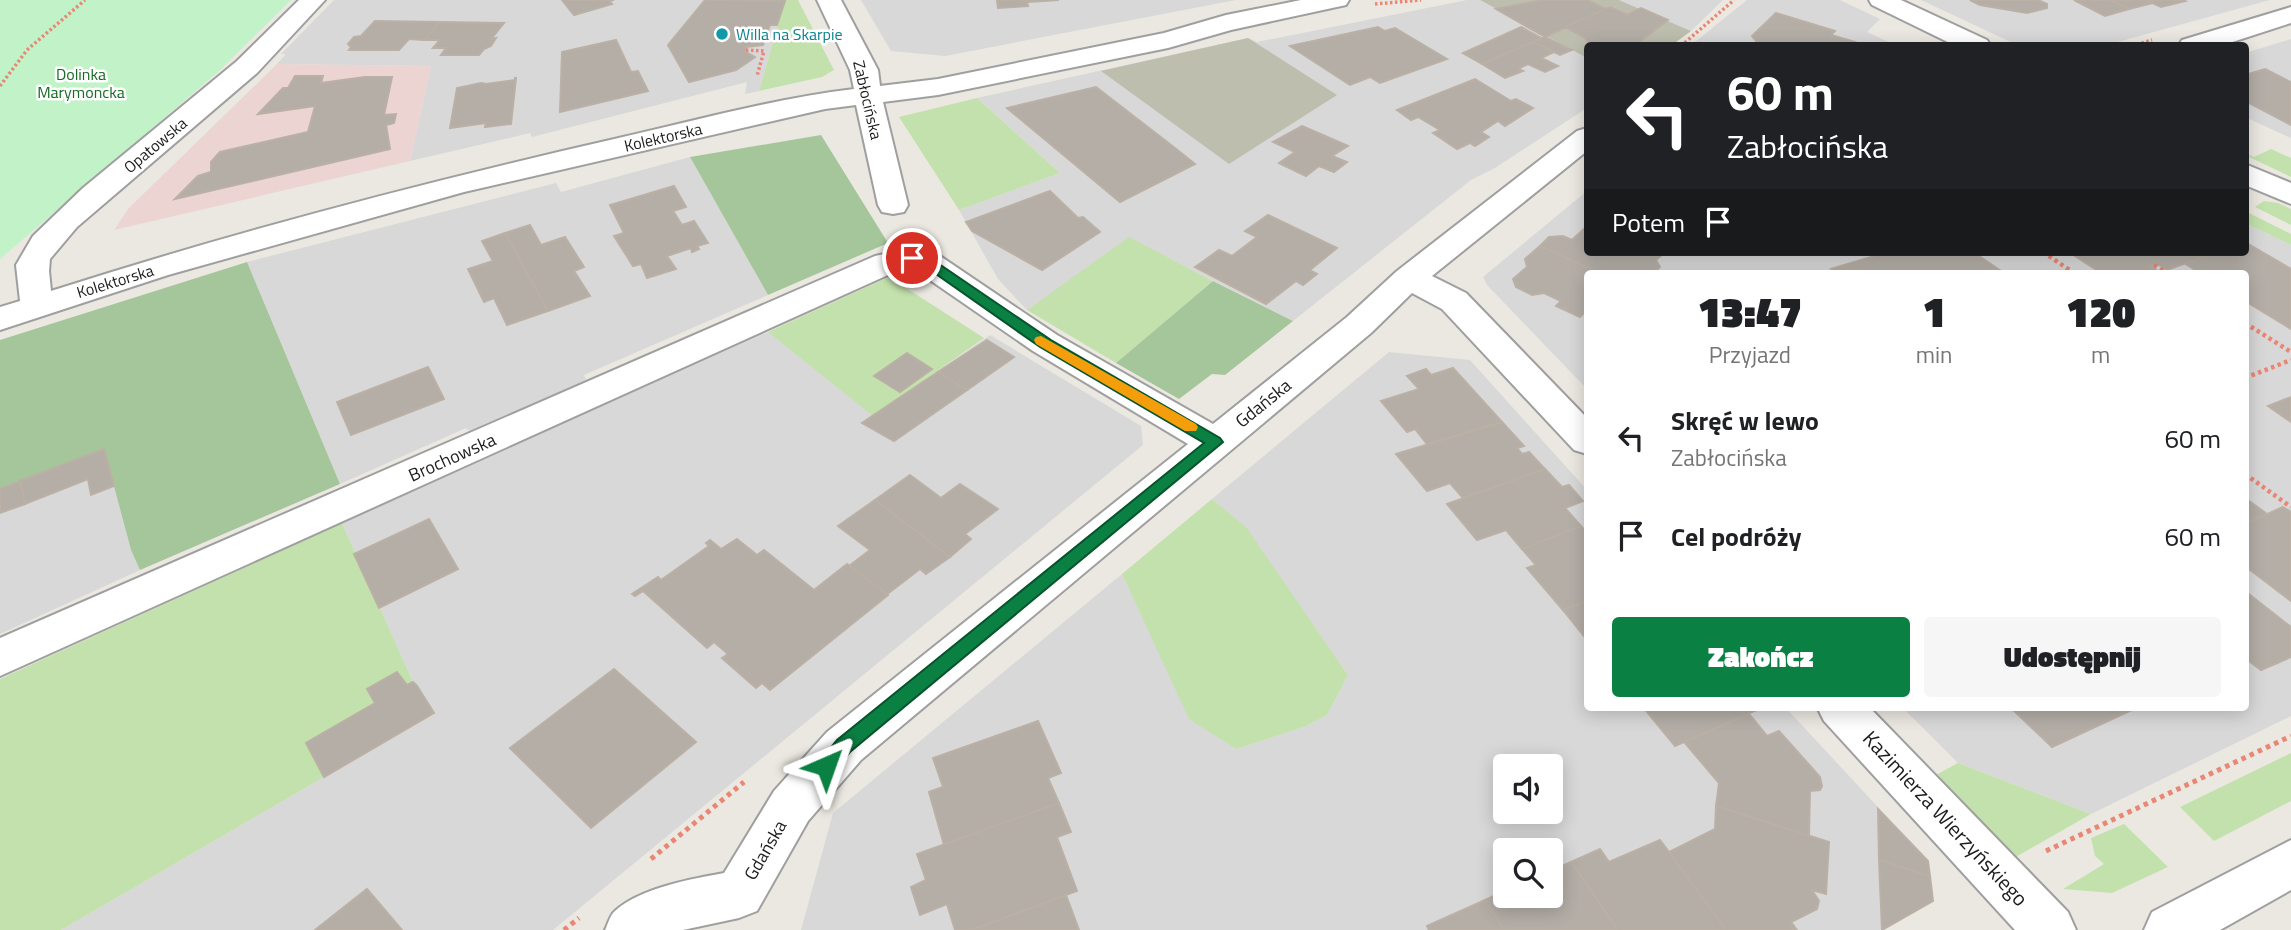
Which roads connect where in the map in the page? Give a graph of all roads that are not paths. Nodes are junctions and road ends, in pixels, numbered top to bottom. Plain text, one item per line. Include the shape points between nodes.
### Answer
1 (313, 0) edge
2 (829, 0) edge
3 (1337, 0) edge
4 (1881, 0) edge
5 (2291, 15) edge
6 (1970, 42) edge
7 (2203, 42) edge
8 (868, 96) junction
9 (1584, 139) edge
10 (2249, 175) edge
11 (2291, 195) edge
12 (894, 205) dead end
13 (1409, 278) junction
14 (38, 306) junction
15 (0, 319) edge
16 (1584, 438) edge
17 (1215, 442) junction
18 (0, 658) edge
19 (1844, 711) edge
20 (2291, 863) edge
21 (730, 912) edge
22 (631, 930) edge
23 (2050, 930) edge
24 (2170, 930) edge

1 - 14 street, Opatowska via 240,74 50,237 34,258 31,274
2 - 8 street, Zabłocińska via 860,59
3 - 8 street, Kolektorska via 1114,51 938,87
4 - 6 street
5 - 7 street
8 - 12 street, Zabłocińska
8 - 14 street, Kolektorska via 786,109 457,184
9 - 13 street, Gdańska
10 - 11 street
13 - 16 street via 1454,301
13 - 17 street, Gdańska via 1359,325
14 - 15 street, Kolektorska
17 - 18 street, Brochowska via 1045,343 928,262 905,259
17 - 21 street, Gdańska via 844,746 791,806
19 - 23 street, Kazimierza Wierzyńskiego
20 - 24 street
21 - 22 street, Gdańska via 677,905

